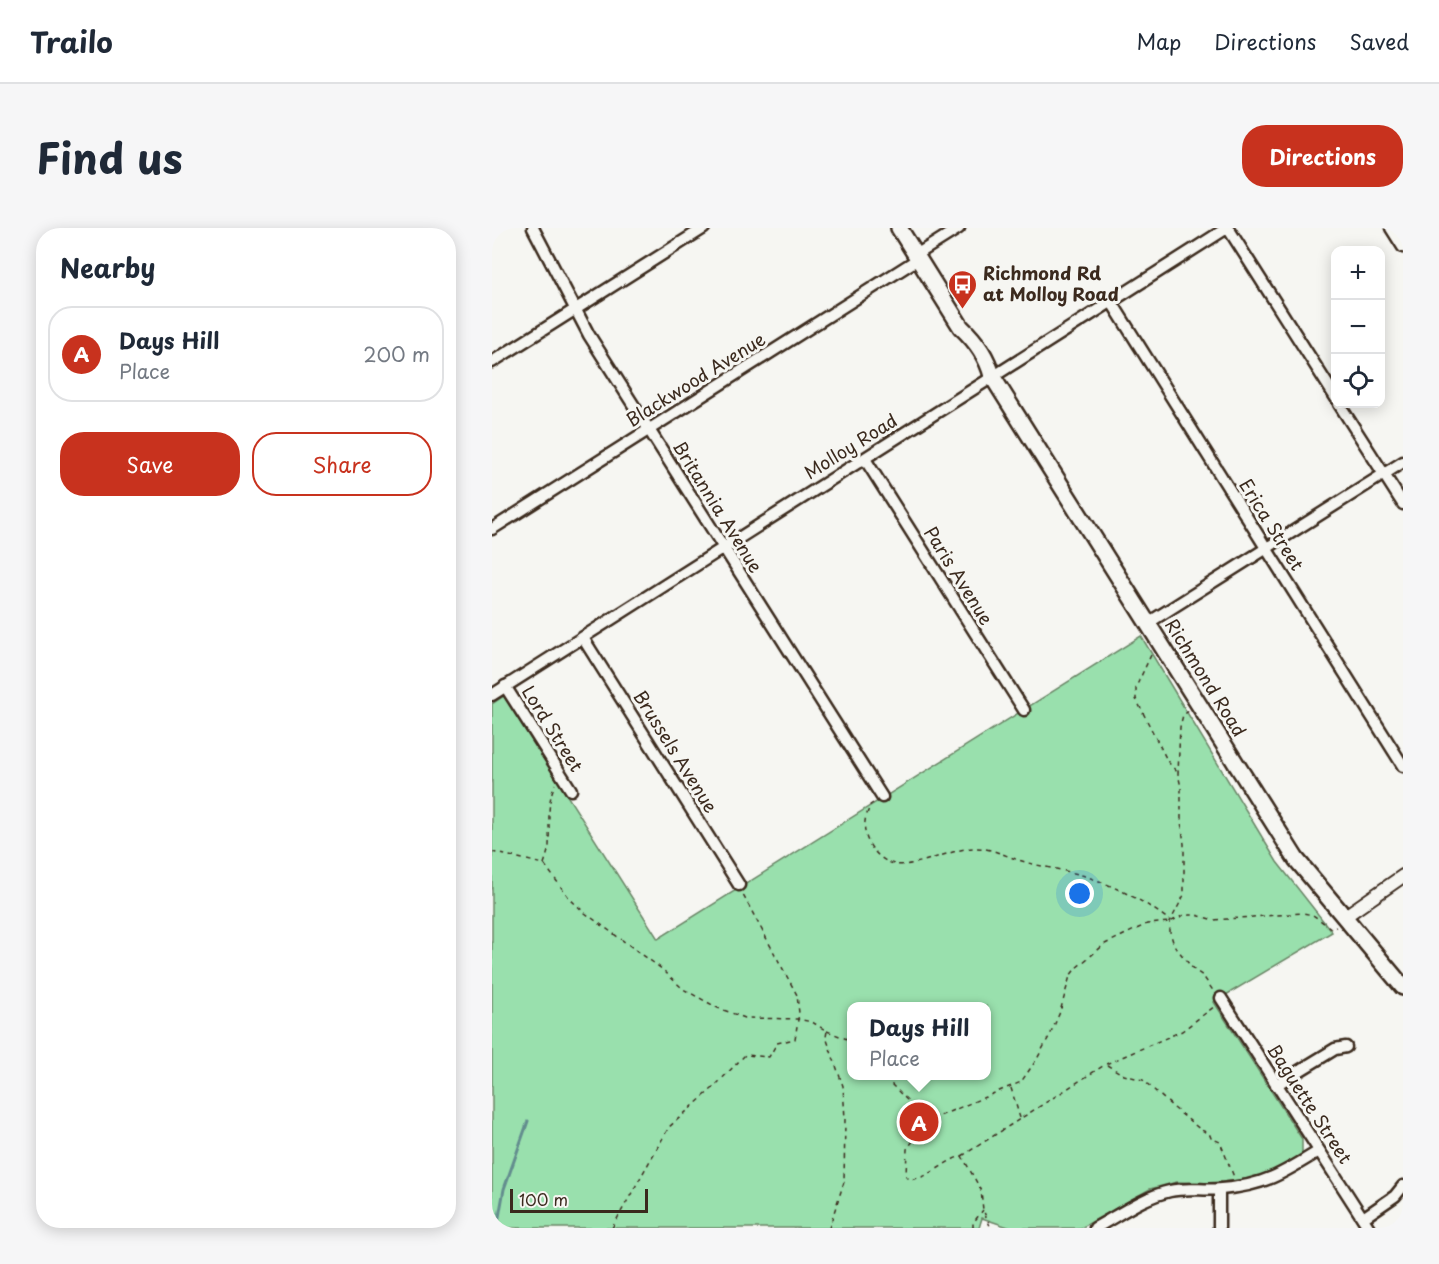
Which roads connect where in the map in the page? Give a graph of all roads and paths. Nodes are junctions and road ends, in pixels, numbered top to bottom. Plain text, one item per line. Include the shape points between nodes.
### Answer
1 (533, 228) edge
2 (704, 228) edge
3 (899, 228) edge
4 (959, 228) edge
5 (1228, 228) edge
6 (1391, 228) edge
7 (1403, 247) edge
8 (917, 257) junction
9 (1111, 301) junction
10 (575, 310) junction
11 (492, 362) edge
12 (992, 376) junction
13 (1331, 392) edge
14 (1342, 408) edge
15 (648, 429) junction
16 (865, 459) junction
17 (1403, 462) edge
18 (1384, 474) junction
19 (1403, 504) edge
20 (492, 529) edge
21 (723, 547) junction
22 (1266, 549) junction
23 (1148, 623) junction
24 (583, 638) junction
25 (1154, 653) dead end
26 (505, 686) junction
27 (492, 695) edge
28 (1024, 710) dead end
29 (1190, 711) dead end
30 (1403, 766) edge
31 (560, 772) junction
32 (1178, 774) junction
33 (571, 790) dead end
34 (882, 797) joint
35 (492, 852) edge
36 (544, 864) junction
37 (1403, 876) edge
38 (739, 885) joint
39 (1344, 917) junction
40 (1170, 922) junction
41 (1403, 987) edge
42 (1221, 998) junction
43 (798, 1018) junction
44 (827, 1031) junction
45 (847, 1039) edge
46 (1346, 1047) dead end
47 (1106, 1064) junction
48 (890, 1080) edge
49 (1276, 1085) junction
50 (1011, 1088) junction
51 (924, 1117) junction
52 (1020, 1118) junction
53 (1319, 1151) junction
54 (962, 1156) junction
55 (1403, 1186) edge
56 (1234, 1188) junction
57 (1219, 1190) junction
58 (983, 1210) junction
59 (1363, 1218) junction
60 (612, 1228) edge
61 (829, 1228) edge
62 (973, 1228) edge
63 (991, 1228) edge
64 (1095, 1228) edge
65 (1219, 1228) edge
66 (1369, 1228) edge

1 - 10 street, Britannia Avenue
2 - 10 street
3 - 8 main road, Richmond Road
4 - 8 street, Blackwood Avenue
5 - 9 street, Molloy Road
5 - 13 street
6 - 7 street
8 - 12 main road, Richmond Road via 961,327 974,356
8 - 15 street, Blackwood Avenue
9 - 12 street, Molloy Road
9 - 22 street, Erica Street
10 - 11 street
10 - 15 street, Britannia Avenue
12 - 16 street, Molloy Road
12 - 23 main road, Richmond Road
14 - 18 street
15 - 20 street, Blackwood Avenue
15 - 21 street, Britannia Avenue
16 - 21 street, Molloy Road
16 - 28 street, Paris Avenue
17 - 18 street
18 - 19 street
18 - 22 street
21 - 24 street, Molloy Road
21 - 34 street, Britannia Avenue
22 - 23 street
22 - 30 street, Erica Street
23 - 39 main road, Richmond Road via 1296,859
24 - 26 street, Molloy Road
24 - 38 street, Brussels Avenue
25 - 32 path via 1136,687 1136,699
26 - 27 street, Molloy Road
26 - 31 street, Lord Street
29 - 32 path via 1183,715 1180,727
31 - 33 street, Lord Street
31 - 36 path via 551,792 549,848
32 - 40 path via 1185,844 1184,895
34 - 40 path via 870,805 864,823 866,837 882,859 911,864 965,848 990,849 1035,865 1081,875 1144,902
35 - 36 path
36 - 43 path via 585,913 663,969 683,989 745,1018
37 - 39 street
38 - 43 path via 797,995
39 - 40 path via 1332,929 1313,915 1303,913 1214,920 1184,915
39 - 41 main road, Richmond Road
40 - 42 path via 1174,945
40 - 50 path via 1148,924 1121,936 1076,968 1037,1059 1021,1082
42 - 47 path via 1182,1031
42 - 49 street, Baguette Street
43 - 44 path
43 - 60 path via 795,1038 777,1043 768,1057 745,1055 669,1126
44 - 45 path
44 - 61 path via 843,1086 846,1164
46 - 49 street via 1335,1049
47 - 52 path
47 - 56 path via 1124,1076 1143,1080 1211,1138 1221,1142 1233,1173
48 - 51 path
49 - 53 street, Baguette Street
50 - 51 path via 937,1117
50 - 52 path
51 - 54 path via 925,1125 907,1149 906,1176 909,1179 928,1174
52 - 54 path
53 - 56 street via 1270,1180
53 - 59 street, Baguette Street
54 - 58 path via 981,1190
55 - 59 street
56 - 57 street
57 - 64 street via 1170,1191 1147,1199
57 - 65 street
58 - 62 path
58 - 63 path
59 - 66 street, Baguette Street

